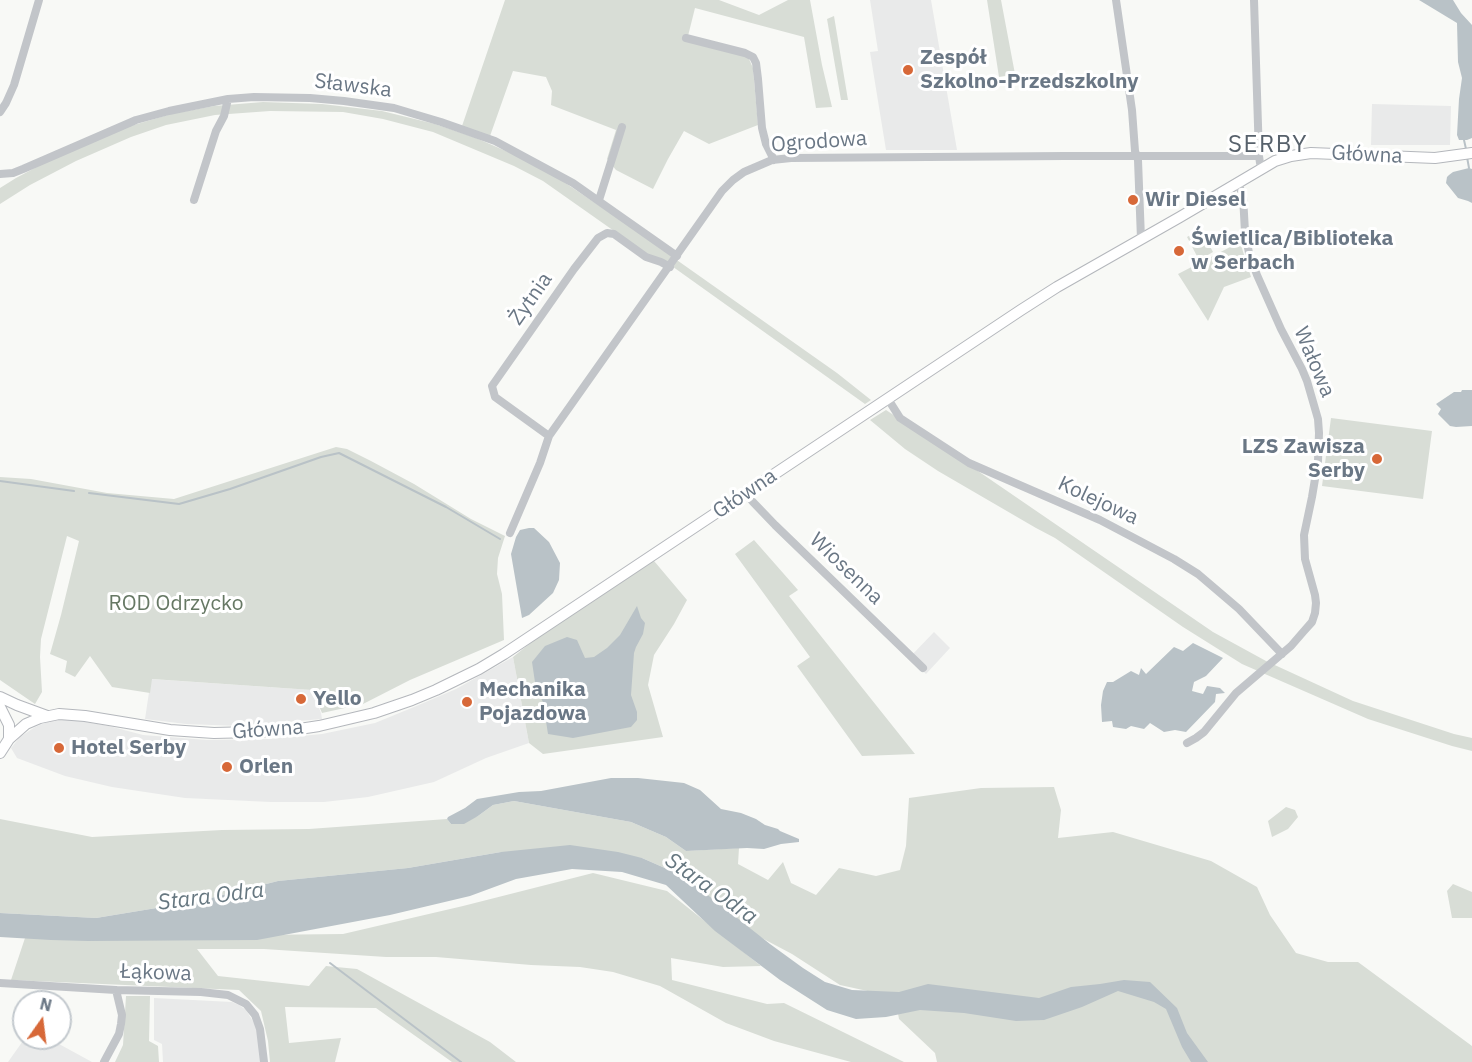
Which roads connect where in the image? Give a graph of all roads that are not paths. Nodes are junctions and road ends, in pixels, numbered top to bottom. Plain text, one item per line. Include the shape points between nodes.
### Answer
1 (39, 0) edge
2 (1116, 0) edge
3 (1254, 0) edge
4 (686, 38) dead end
5 (228, 99) junction
6 (0, 112) edge
7 (622, 127) dead end
8 (1468, 154) edge
9 (1136, 156) junction
10 (1259, 156) junction
11 (774, 160) junction
12 (1263, 168) junction
13 (0, 174) edge
14 (1238, 183) junction
15 (194, 200) dead end
16 (598, 200) junction
17 (1141, 239) junction
18 (677, 256) junction
19 (670, 267) junction
20 (888, 399) junction
21 (549, 436) junction
22 (747, 493) junction
23 (510, 532) dead end
24 (1282, 654) junction
25 (923, 668) dead end
26 (0, 698) edge
27 (0, 707) edge
28 (48, 716) junction
29 (5, 737) edge
30 (1187, 743) dead end
31 (0, 753) edge
32 (0, 983) edge
33 (116, 990) junction
34 (104, 1062) edge
35 (264, 1062) edge

1 - 6 street via 14,85
2 - 9 street
3 - 10 street
4 - 11 street via 753,57 762,128
5 - 13 street, Sławska via 136,120 14,173
5 - 15 street
5 - 16 street, Sławska via 310,98 394,108 495,141
7 - 16 street
8 - 12 main road, Główna via 1435,158 1311,153 1287,157
9 - 10 street, Ogrodowa
9 - 11 street, Ogrodowa
9 - 17 street
10 - 12 street
11 - 18 street, Ogrodowa via 733,180
12 - 14 main road, Główna
14 - 17 main road, Główna
14 - 24 street, Wałowa via 1249,253 1307,381 1319,433 1318,461 1304,535 1315,614
16 - 18 street, Sławska
17 - 20 main road, Główna via 1057,287
18 - 19 street, Ogrodowa
19 - 21 street, Ogrodowa
19 - 21 street, Żytnia via 607,233 598,238 574,269 492,386 495,397
20 - 22 main road, Główna
20 - 24 street, Kolejowa via 900,418 969,463 1100,520 1198,574
21 - 23 street, Ogrodowa
22 - 25 street, Wiosenna
22 - 28 main road, Główna via 480,669 374,713 293,730 235,733 170,730 75,714
24 - 30 street, Wałowa via 1236,693 1204,732
26 - 28 main road
27 - 29 main road via 9,725
28 - 29 main road, Główna
29 - 31 main road, Główna
32 - 33 street, Łąkowa
33 - 34 street via 121,1024
33 - 35 street, Łąkowa via 234,997 255,1015

